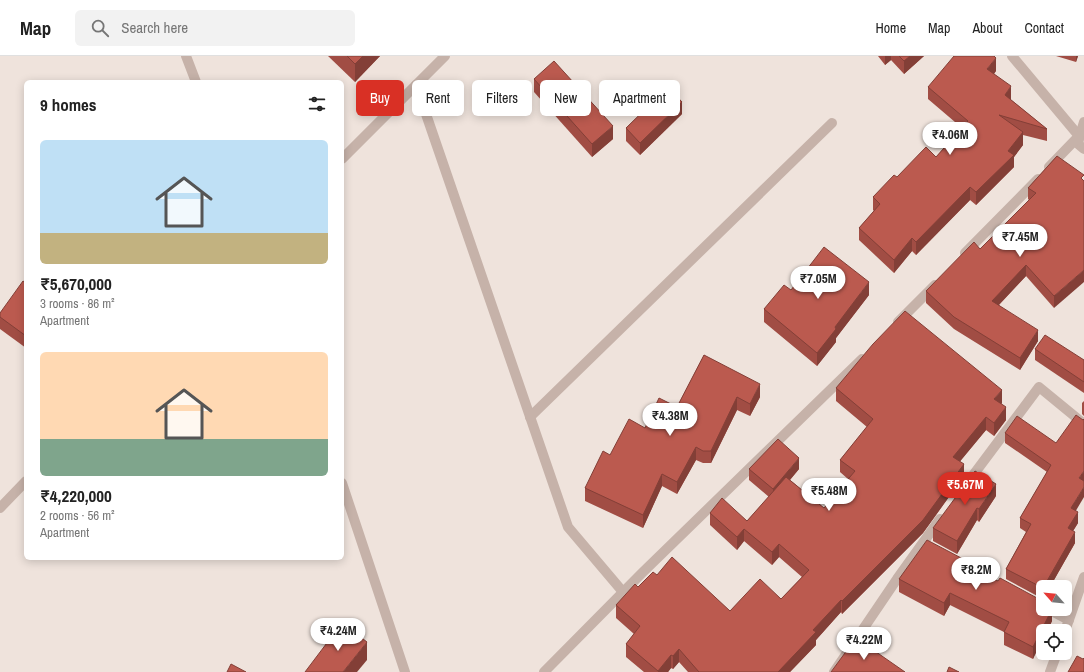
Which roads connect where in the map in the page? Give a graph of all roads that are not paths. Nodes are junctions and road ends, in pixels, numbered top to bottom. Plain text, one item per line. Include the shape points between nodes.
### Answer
1 (445, 56) edge
2 (1012, 56) edge
3 (186, 57) edge
4 (195, 80) edge
5 (421, 80) edge
6 (412, 89) edge
7 (427, 116) edge
8 (1084, 122) edge
9 (832, 123) dead end
10 (1080, 143) edge
11 (344, 157) edge
12 (958, 261) edge
13 (942, 278) edge
14 (892, 329) edge
15 (870, 351) edge
16 (530, 417) junction
17 (1084, 424) edge
18 (24, 483) edge
19 (344, 489) edge
20 (960, 493) edge
21 (0, 508) edge
22 (946, 511) edge
23 (1084, 577) edge
24 (623, 592) junction
25 (1061, 616) edge
26 (1069, 620) junction
27 (1068, 624) edge
28 (1054, 660) edge
29 (405, 672) edge
30 (544, 672) edge
31 (834, 672) edge
32 (1050, 672) edge

1 - 5 street
2 - 10 street
3 - 4 street
6 - 11 street
7 - 16 street
8 - 10 street
9 - 16 street
10 - 12 street
13 - 14 street
15 - 24 street
16 - 24 street via 568,527
17 - 20 street via 1039,387
18 - 21 street
19 - 29 street
22 - 31 street via 926,544
23 - 26 street
24 - 30 street
25 - 26 street
26 - 27 street
28 - 32 street

